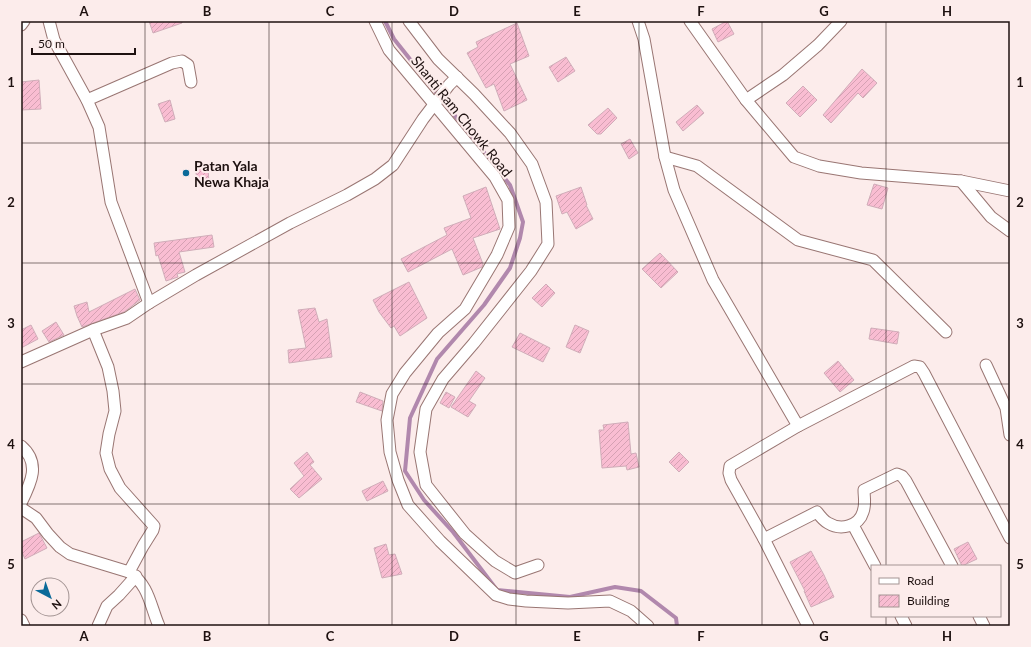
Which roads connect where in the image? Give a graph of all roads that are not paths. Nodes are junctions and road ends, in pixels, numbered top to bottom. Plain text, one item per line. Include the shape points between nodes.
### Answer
1 (24, 21) edge
2 (49, 21) edge
3 (375, 21) edge
4 (409, 21) edge
5 (638, 21) edge
6 (840, 21) edge
7 (693, 22) edge
8 (21, 25) edge
9 (453, 81) junction
10 (192, 82) dead end
11 (87, 100) junction
12 (746, 100) junction
13 (436, 103) junction
14 (665, 157) junction
15 (961, 181) junction
16 (1010, 190) edge
17 (1010, 231) edge
18 (149, 302) junction
19 (93, 330) junction
20 (946, 332) dead end
21 (21, 362) edge
22 (986, 365) dead end
23 (798, 426) junction
24 (1010, 435) edge
25 (21, 446) edge
26 (21, 503) edge
27 (21, 508) edge
28 (853, 525) junction
29 (1010, 538) edge
30 (764, 540) junction
31 (538, 565) dead end
32 (874, 565) edge
33 (951, 565) edge
34 (132, 574) junction
35 (902, 617) edge
36 (980, 617) edge
37 (21, 620) edge
38 (24, 626) edge
39 (98, 626) edge
40 (159, 626) edge
41 (648, 626) edge
42 (808, 626) edge
43 (906, 626) edge
44 (984, 626) edge

1 - 8 street
2 - 11 street via 54,40
3 - 13 street, Shanti Ram Chowk Road via 389,50
4 - 9 street
5 - 14 street via 644,39
6 - 12 street via 818,45 783,75
7 - 12 street
9 - 13 street
9 - 31 street via 474,94 510,133 532,164 546,202 548,244 531,271 443,379 426,409 420,452 426,485 465,534 495,561 515,573
10 - 11 street via 188,65 182,61
11 - 18 street via 99,127 111,202
12 - 15 street via 794,157 819,166 861,173
13 - 18 street via 393,165 375,179
13 - 41 street, Shanti Ram Chowk Road via 495,176 508,200 509,227 497,255 465,309 438,333 405,373 392,394 387,420 390,452 408,505 440,541 496,595 526,602 610,601 631,611
14 - 20 street via 697,166 798,240 873,260
14 - 23 street via 674,190 713,280
15 - 16 street
15 - 17 street via 991,217
18 - 19 street via 127,318
19 - 21 street
19 - 34 street via 108,366 115,410 106,453 110,469 123,492 154,526
22 - 24 street via 1006,408
23 - 29 street via 914,366 920,368
23 - 30 street via 730,466 731,480
25 - 26 street via 33,462 32,481
27 - 34 street via 36,518 60,547 70,554
28 - 30 street via 838,527 827,523 817,512
28 - 32 street
28 - 33 street via 864,511 864,490 897,474 902,476
30 - 42 street
34 - 39 street via 119,595 107,606
34 - 40 street via 147,591
35 - 43 street
36 - 44 street
37 - 38 street

